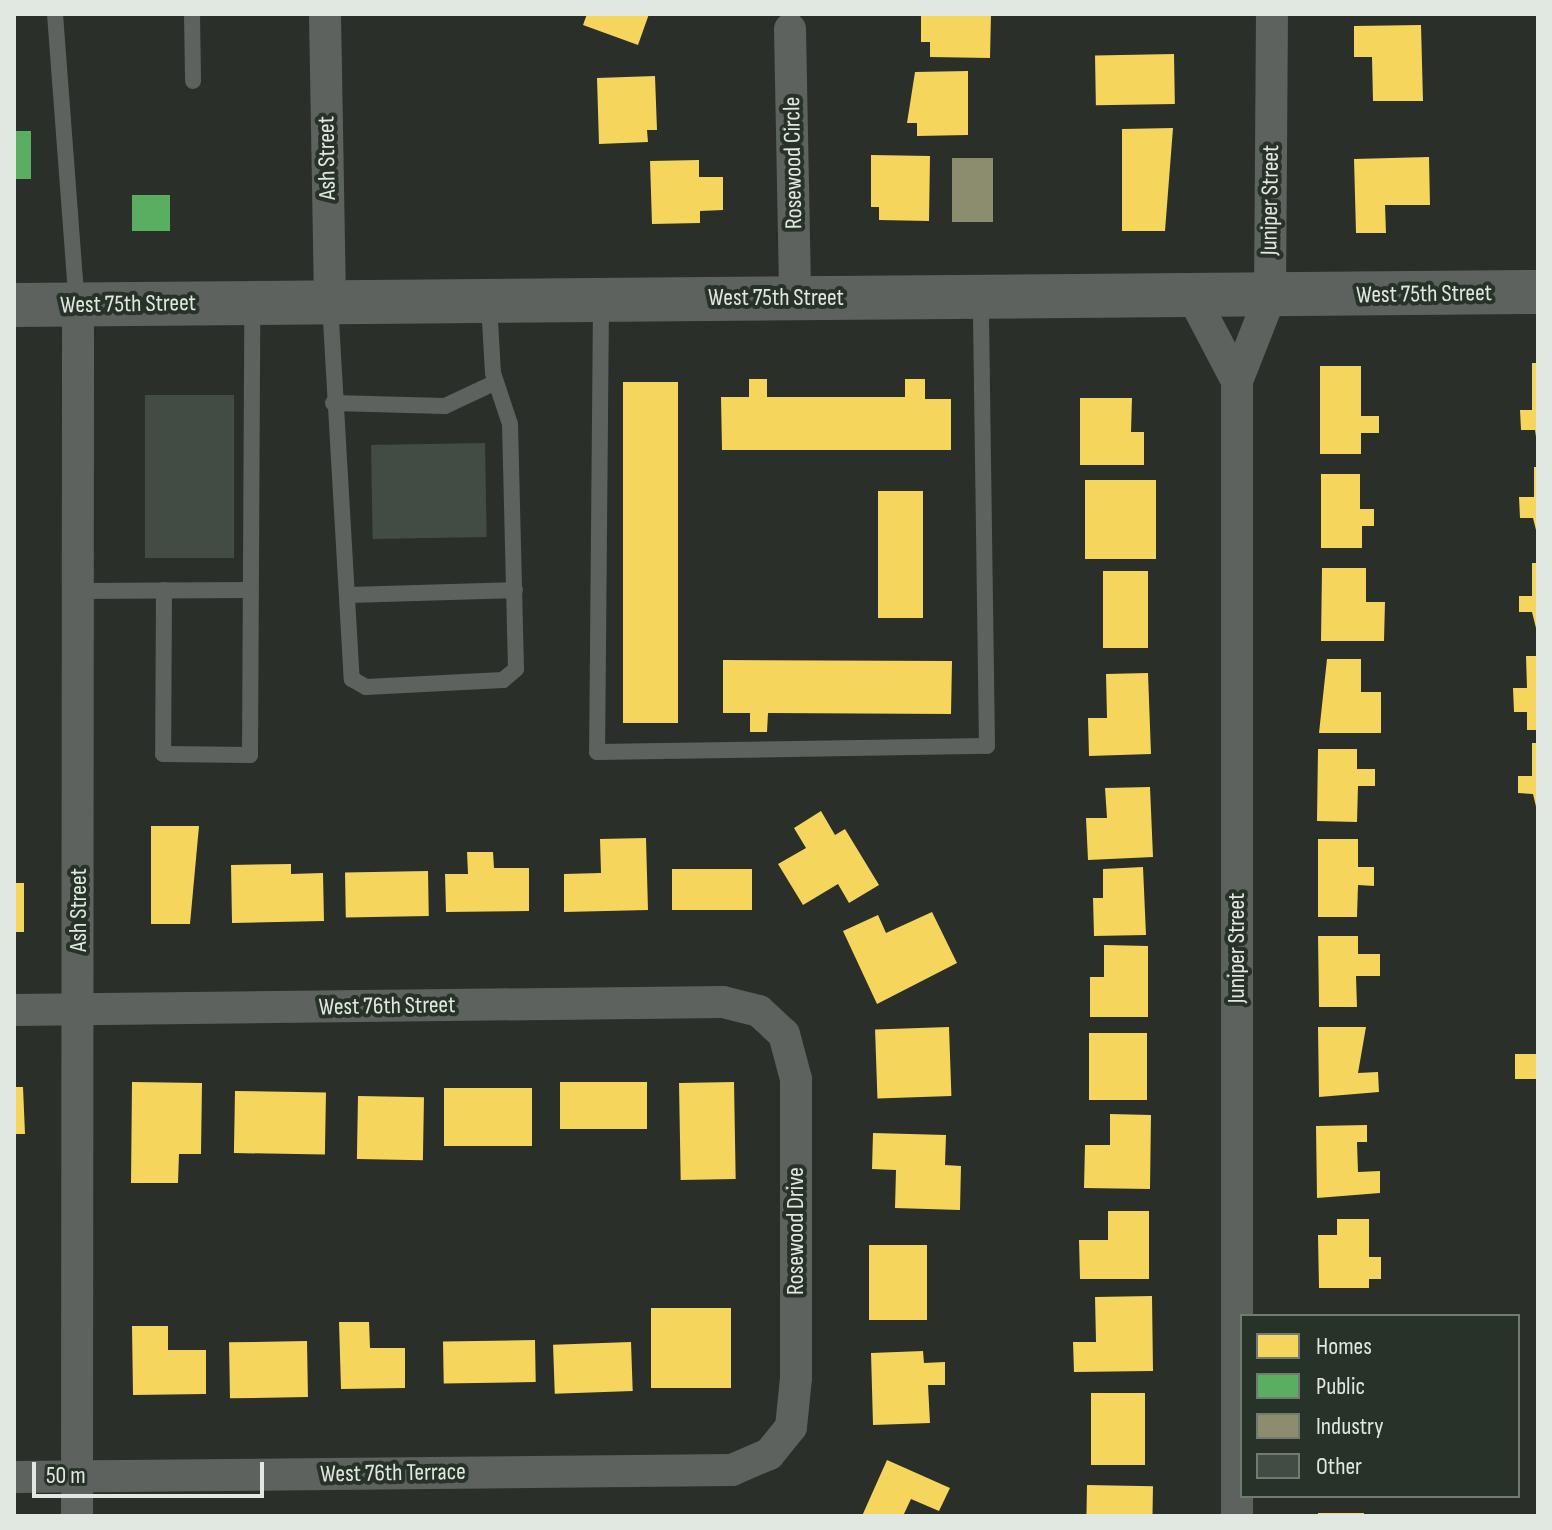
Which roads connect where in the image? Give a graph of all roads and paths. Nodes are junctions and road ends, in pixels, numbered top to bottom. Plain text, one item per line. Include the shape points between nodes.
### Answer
1 (55, 14) edge
2 (192, 14) edge
3 (325, 14) edge
4 (1272, 14) edge
5 (790, 29) dead end
6 (193, 81) dead end
7 (1538, 292) edge
8 (795, 297) junction
9 (1193, 297) junction
10 (1270, 297) junction
11 (601, 299) junction
12 (981, 299) junction
13 (489, 300) junction
14 (330, 301) junction
15 (252, 302) junction
16 (78, 304) junction
17 (14, 305) edge
18 (1237, 381) junction
19 (496, 382) junction
20 (333, 403) junction
21 (164, 590) junction
22 (250, 590) junction
23 (515, 590) junction
24 (78, 591) junction
25 (349, 595) junction
26 (79, 1009) junction
27 (14, 1010) edge
28 (759, 1011) joint
29 (769, 1454) joint
30 (77, 1476) junction
31 (14, 1477) edge
32 (77, 1516) edge
33 (1237, 1516) edge

1 - 16 lane
2 - 6 lane
3 - 14 street, Ash Street
4 - 10 street, Juniper Street
5 - 8 street, Rosewood Circle
7 - 10 main road, West 75th Street
8 - 11 main road, West 75th Street
8 - 12 main road, West 75th Street
9 - 10 main road, West 75th Street
9 - 12 main road, West 75th Street
9 - 18 street, Juniper Street
10 - 18 street, Juniper Street
11 - 12 lane via 597,752 987,746
11 - 13 main road, West 75th Street
13 - 14 main road, West 75th Street
13 - 19 lane
14 - 15 main road, West 75th Street
14 - 20 lane
15 - 16 main road, West 75th Street
15 - 22 lane
16 - 17 main road, West 75th Street
16 - 24 street, Ash Street
18 - 33 street, Juniper Street
19 - 20 lane via 445,406
19 - 23 lane via 510,424
20 - 25 lane
21 - 22 lane
21 - 22 lane via 163,754 235,755 250,755
21 - 24 lane
23 - 25 lane
23 - 25 lane via 516,669 503,680 366,687 352,679
24 - 26 street, Ash Street
26 - 27 street, West 76th Street
26 - 28 street, West 76th Street via 723,1002
26 - 30 street, Ash Street
28 - 29 street, Rosewood Drive via 784,1034 796,1079 796,1378 791,1427
29 - 30 street, West 76th Terrace via 732,1470
30 - 31 street, West 76th Terrace
30 - 32 street, Ash Street

